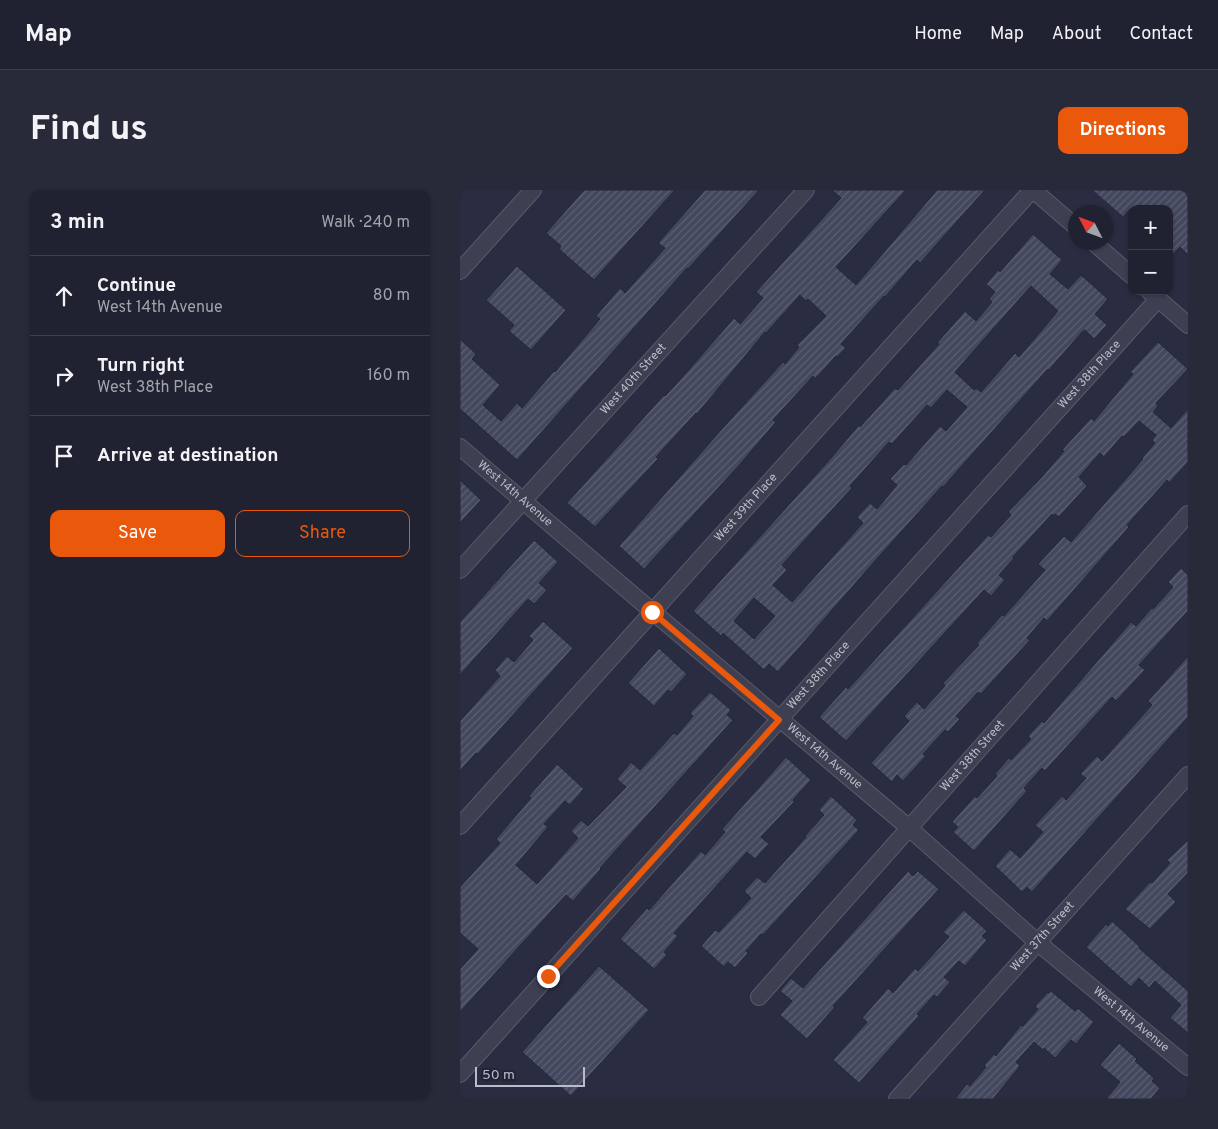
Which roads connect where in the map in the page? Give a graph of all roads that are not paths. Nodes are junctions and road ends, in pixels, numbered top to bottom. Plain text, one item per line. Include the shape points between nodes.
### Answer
1 (533, 190) edge
2 (806, 190) edge
3 (1032, 190) edge
4 (1068, 220) edge
5 (1102, 250) edge
6 (460, 271) edge
7 (1128, 273) edge
8 (1154, 295) edge
9 (1188, 325) edge
10 (460, 446) edge
11 (523, 501) junction
12 (1188, 514) edge
13 (460, 570) edge
14 (652, 612) junction
15 (779, 720) junction
16 (1188, 775) edge
17 (460, 826) edge
18 (908, 828) junction
19 (1037, 942) junction
20 (759, 997) dead end
21 (1188, 1067) edge
22 (460, 1074) edge
23 (897, 1099) edge

1 - 6 street
2 - 11 street, West 40th Street
3 - 4 street
3 - 14 street, West 39th Place
5 - 7 street
8 - 9 street
8 - 15 street, West 38th Place
10 - 11 street, West 14th Avenue
11 - 13 street, West 40th Street
11 - 14 street, West 14th Avenue
12 - 18 street, West 38th Street
14 - 15 street, West 14th Avenue
14 - 17 street, West 39th Place
15 - 18 street, West 14th Avenue
15 - 22 street, West 38th Place
16 - 19 street, West 37th Street
18 - 19 street, West 14th Avenue
18 - 20 street, West 38th Street
19 - 21 street, West 14th Avenue
19 - 23 street, West 37th Street

